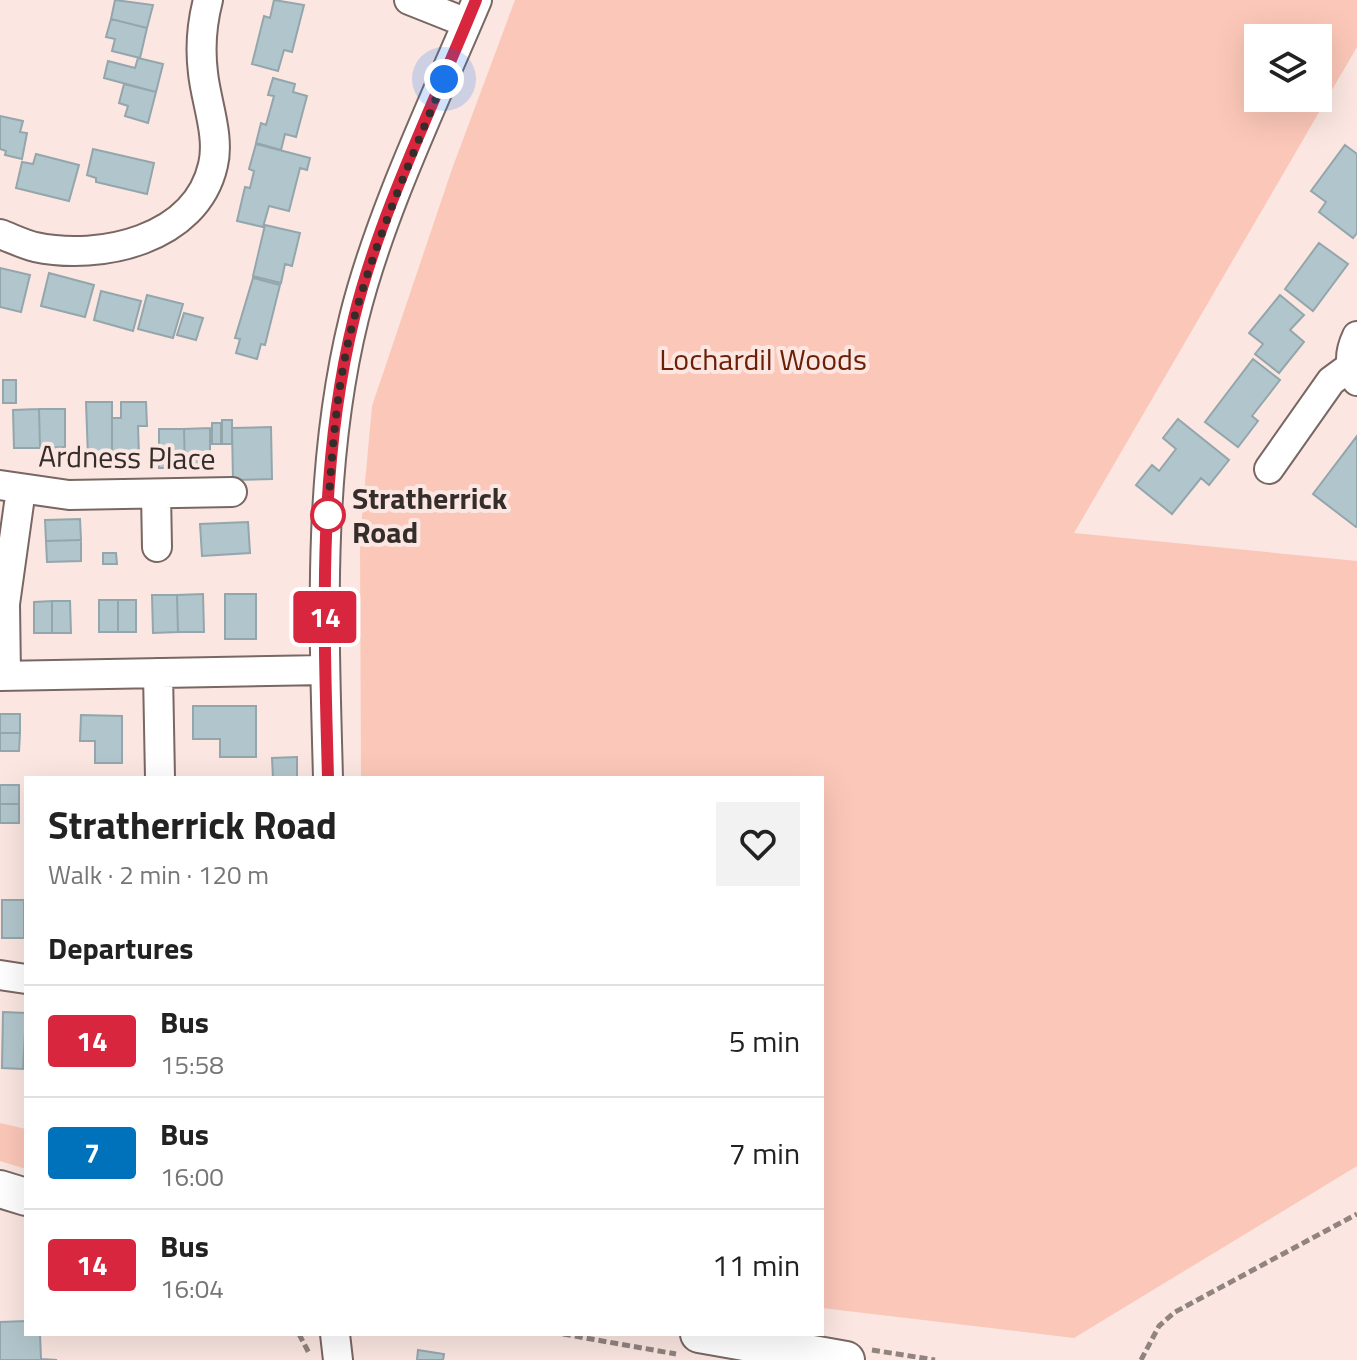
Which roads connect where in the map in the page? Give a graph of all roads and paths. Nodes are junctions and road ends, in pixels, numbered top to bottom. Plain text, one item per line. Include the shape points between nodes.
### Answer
1 (208, 0) edge
2 (409, 0) edge
3 (472, 12) edge
4 (0, 234) edge
5 (1357, 336) edge
6 (1354, 375) edge
7 (1269, 469) dead end
8 (11, 487) edge
9 (232, 492) dead end
10 (156, 494) junction
11 (157, 547) dead end
12 (325, 670) junction
13 (158, 673) junction
14 (3, 676) edge
15 (160, 776) edge
16 (328, 776) edge
17 (0, 975) edge
18 (24, 979) edge
19 (0, 1189) edge
20 (24, 1196) edge
21 (1357, 1214) edge
22 (300, 1336) edge
23 (335, 1336) edge
24 (588, 1336) edge
25 (690, 1344) edge
26 (312, 1360) edge
27 (338, 1360) edge
28 (846, 1360) edge
29 (1141, 1360) edge

1 - 4 street via 202,44 214,164 186,213 158,233 125,245 78,251 34,247
2 - 3 street
3 - 12 street via 387,219 354,316 331,461
5 - 6 street via 1351,349
6 - 7 street via 1331,381
8 - 10 street, Ardness Place via 69,495
8 - 14 street, Ardness Place
9 - 10 street, Ardness Place
10 - 11 street
12 - 13 street, Ardness Place
12 - 16 street
13 - 14 street, Ardness Place
13 - 15 street
17 - 18 street
19 - 20 main road
21 - 29 path via 1175,1312 1159,1326
22 - 26 path
23 - 27 street
24 - 25 path
25 - 28 main road

